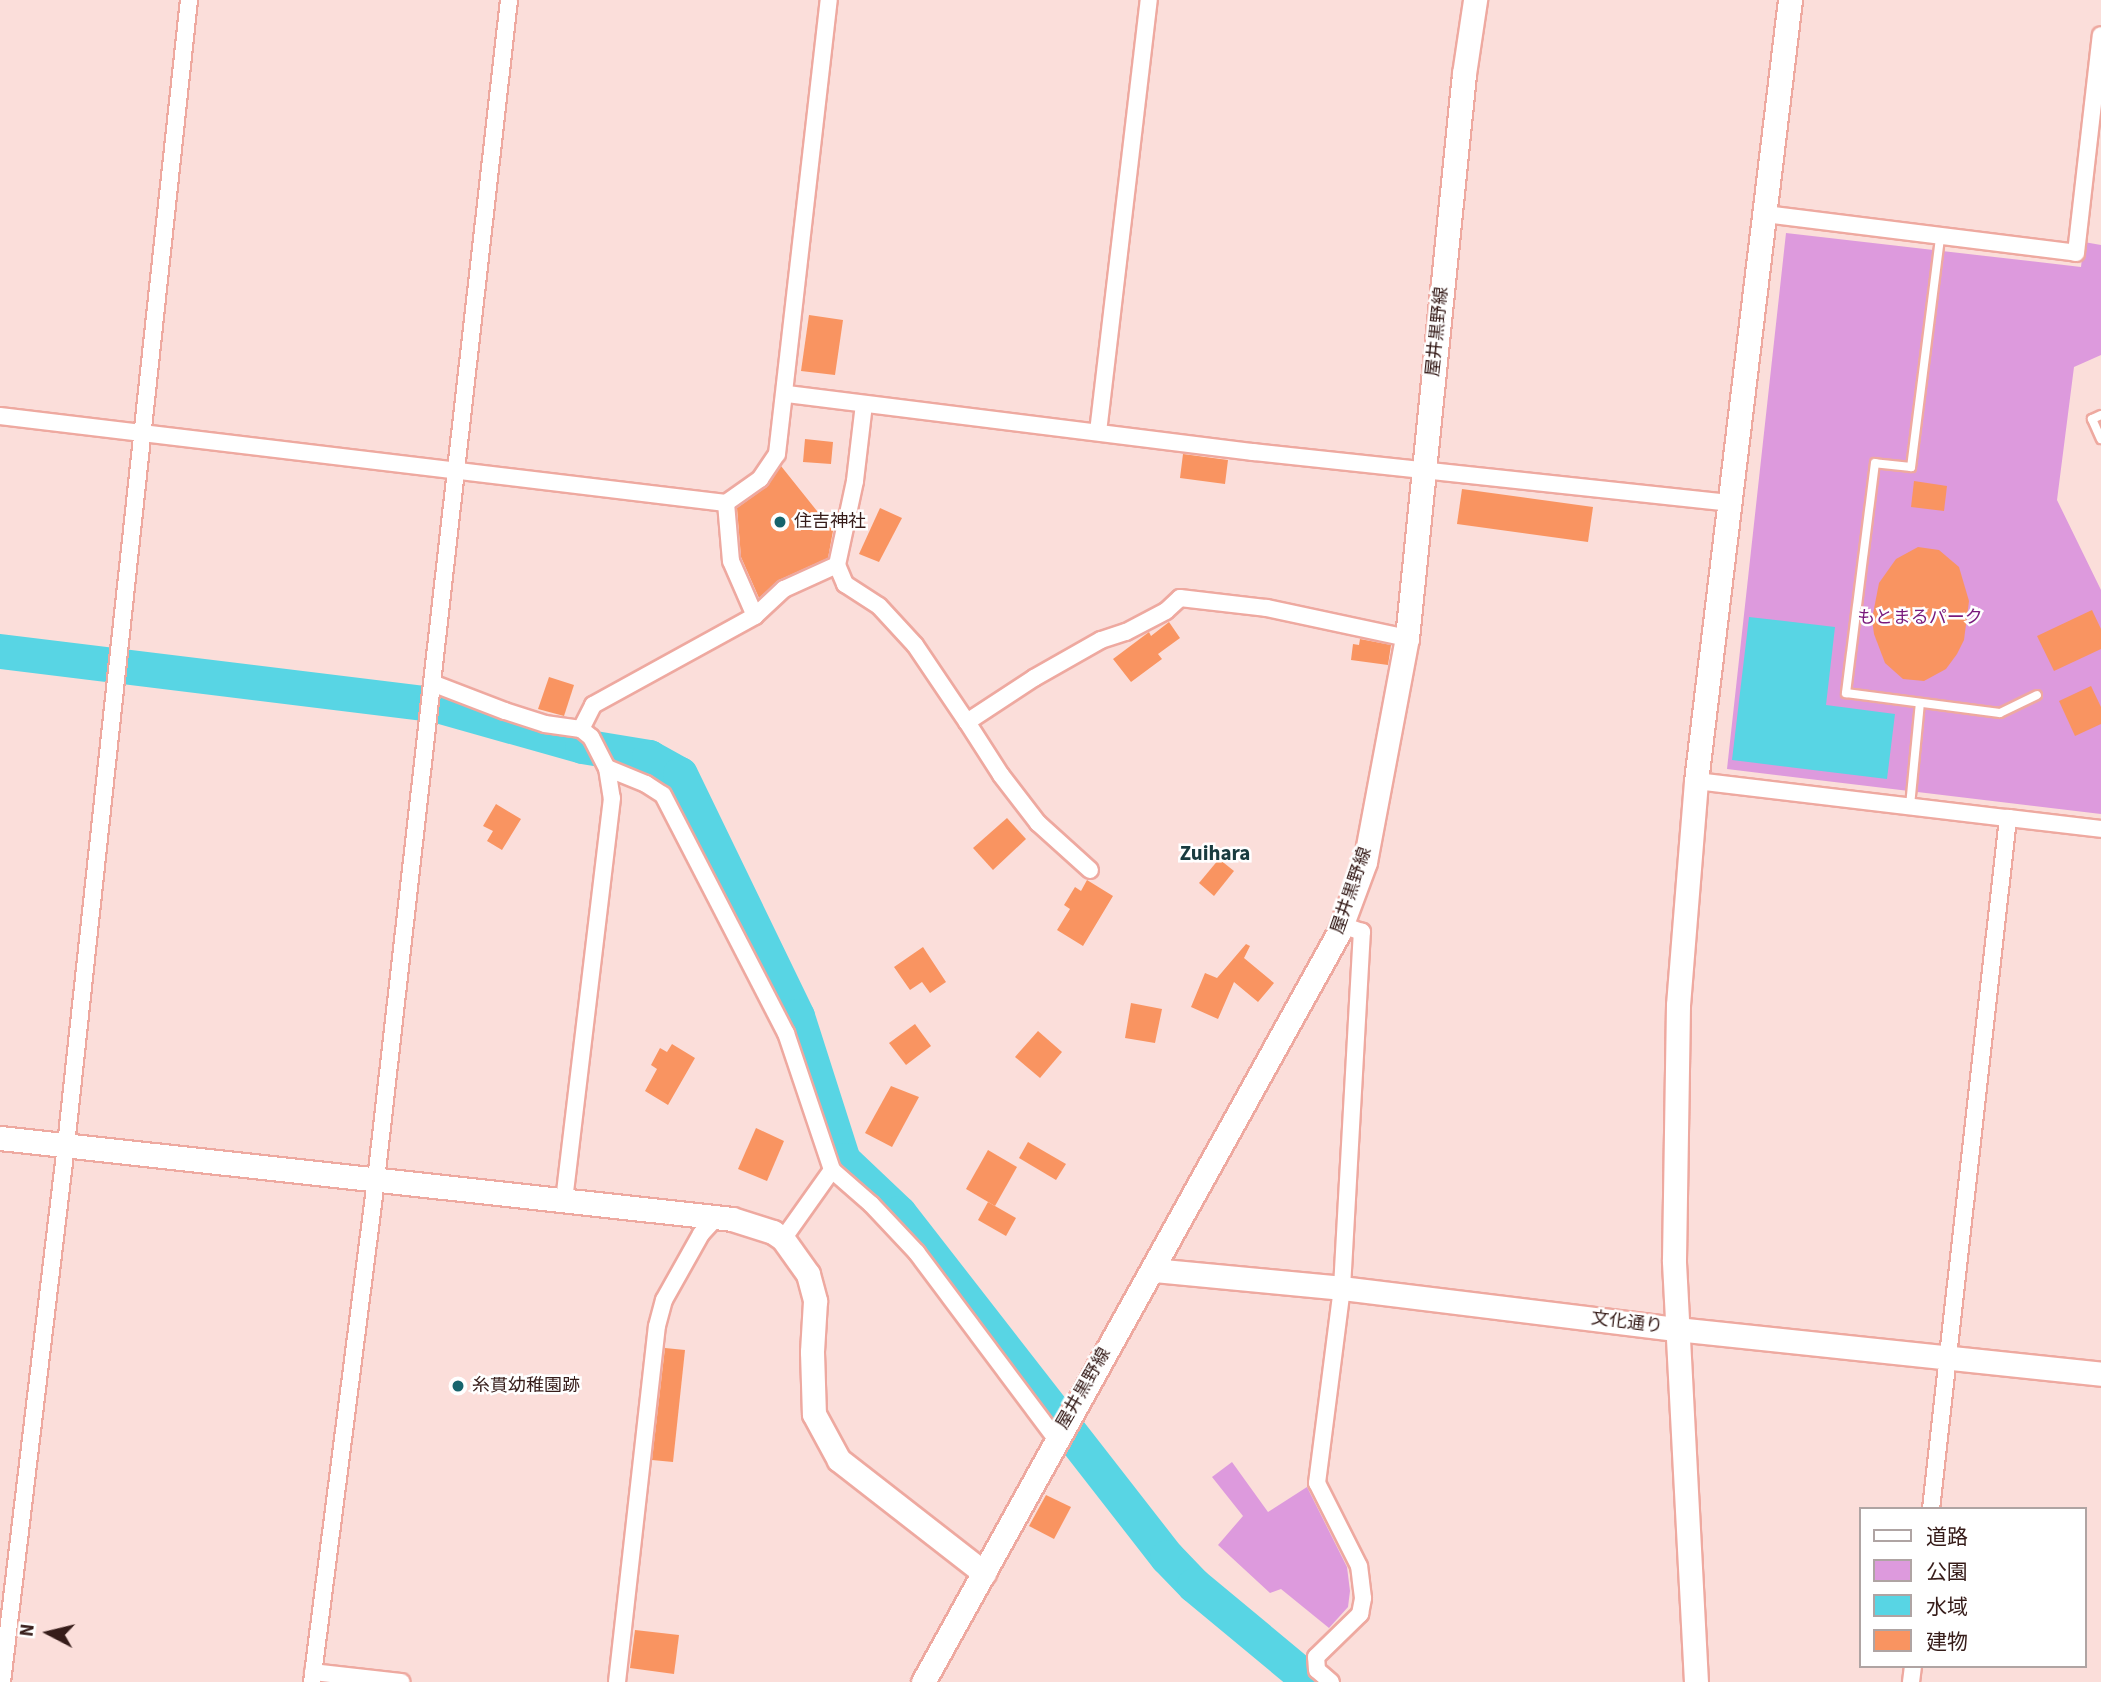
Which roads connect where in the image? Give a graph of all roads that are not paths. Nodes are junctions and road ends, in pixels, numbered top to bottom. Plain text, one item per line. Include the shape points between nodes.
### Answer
1 (189, 0) edge
2 (509, 0) edge
3 (829, 0) edge
4 (1149, 0) edge
5 (1475, 0) edge
6 (1790, 0) edge
7 (2101, 35) edge
8 (1765, 214) junction
9 (1940, 238) junction
10 (787, 394) junction
11 (864, 404) junction
12 (2101, 415) edge
13 (0, 416) edge
14 (1098, 432) junction
15 (142, 434) junction
16 (2101, 439) edge
17 (1423, 468) junction
18 (455, 472) junction
19 (726, 503) junction
20 (1728, 503) junction
21 (836, 565) junction
22 (755, 616) junction
23 (1407, 638) junction
24 (432, 683) junction
25 (2037, 695) dead end
26 (1920, 703) junction
27 (967, 722) junction
28 (581, 729) junction
29 (607, 768) junction
30 (1696, 781) junction
31 (1910, 806) junction
32 (2008, 818) junction
33 (2101, 829) edge
34 (1090, 870) dead end
35 (1342, 925) junction
36 (0, 1138) edge
37 (66, 1145) junction
38 (831, 1170) junction
39 (376, 1180) junction
40 (564, 1200) junction
41 (716, 1218) junction
42 (783, 1239) junction
43 (1153, 1270) junction
44 (1342, 1288) junction
45 (1676, 1329) junction
46 (1948, 1356) junction
47 (2101, 1374) edge
48 (1056, 1439) junction
49 (1931, 1507) edge
50 (984, 1573) junction
51 (313, 1677) edge
52 (2, 1682) edge
53 (401, 1682) edge
54 (617, 1682) edge
55 (923, 1682) edge
56 (1331, 1682) edge
57 (1696, 1682) edge

1 - 15 street
2 - 18 street
3 - 10 street
4 - 14 street
5 - 17 street, 屋井黒野線
6 - 8 street
7 - 9 street via 2076,253
8 - 9 street
8 - 20 street
9 - 26 lane via 1911,467 1875,463 1846,693
10 - 11 street
10 - 19 street via 777,454 760,479
11 - 14 street
11 - 21 street via 855,481
12 - 16 lane via 2092,419
13 - 15 street
14 - 17 street
15 - 18 street
15 - 37 street
17 - 20 street
17 - 23 street, 屋井黒野線
18 - 19 street
18 - 24 street
19 - 22 street via 732,561
20 - 30 street
21 - 22 street via 784,589
21 - 27 street via 845,584 879,606 915,645
22 - 28 street via 593,705
23 - 27 street via 1267,608 1180,598 1166,611 1101,640 1034,678
23 - 35 street, 屋井黒野線 via 1365,862
24 - 28 street via 532,720
24 - 39 street
25 - 26 lane via 2000,713
26 - 31 lane
27 - 34 street via 1038,823
28 - 29 street
29 - 38 street via 663,794 786,1033
29 - 40 street via 612,798
30 - 31 street
30 - 45 street via 1678,1004
31 - 32 street
32 - 33 street
32 - 46 street
35 - 43 street, 屋井黒野線
35 - 44 street via 1362,932
36 - 37 street
37 - 39 street
37 - 52 street
38 - 42 street
38 - 48 street via 917,1253
39 - 40 street
39 - 51 street
40 - 41 street
41 - 42 street via 732,1219
41 - 54 street via 701,1234 664,1300 657,1326
42 - 50 street via 808,1274 815,1301 814,1414 839,1460
43 - 44 street, 文化通り
43 - 48 street, 屋井黒野線
44 - 45 street, 文化通り
44 - 56 street via 1317,1483 1359,1566 1363,1598 1360,1614 1317,1657 1317,1670
45 - 46 street, 文化通り
45 - 57 street
46 - 47 street, 文化通り
46 - 49 street
48 - 50 street, 屋井黒野線
50 - 55 street, 屋井黒野線
51 - 53 street

